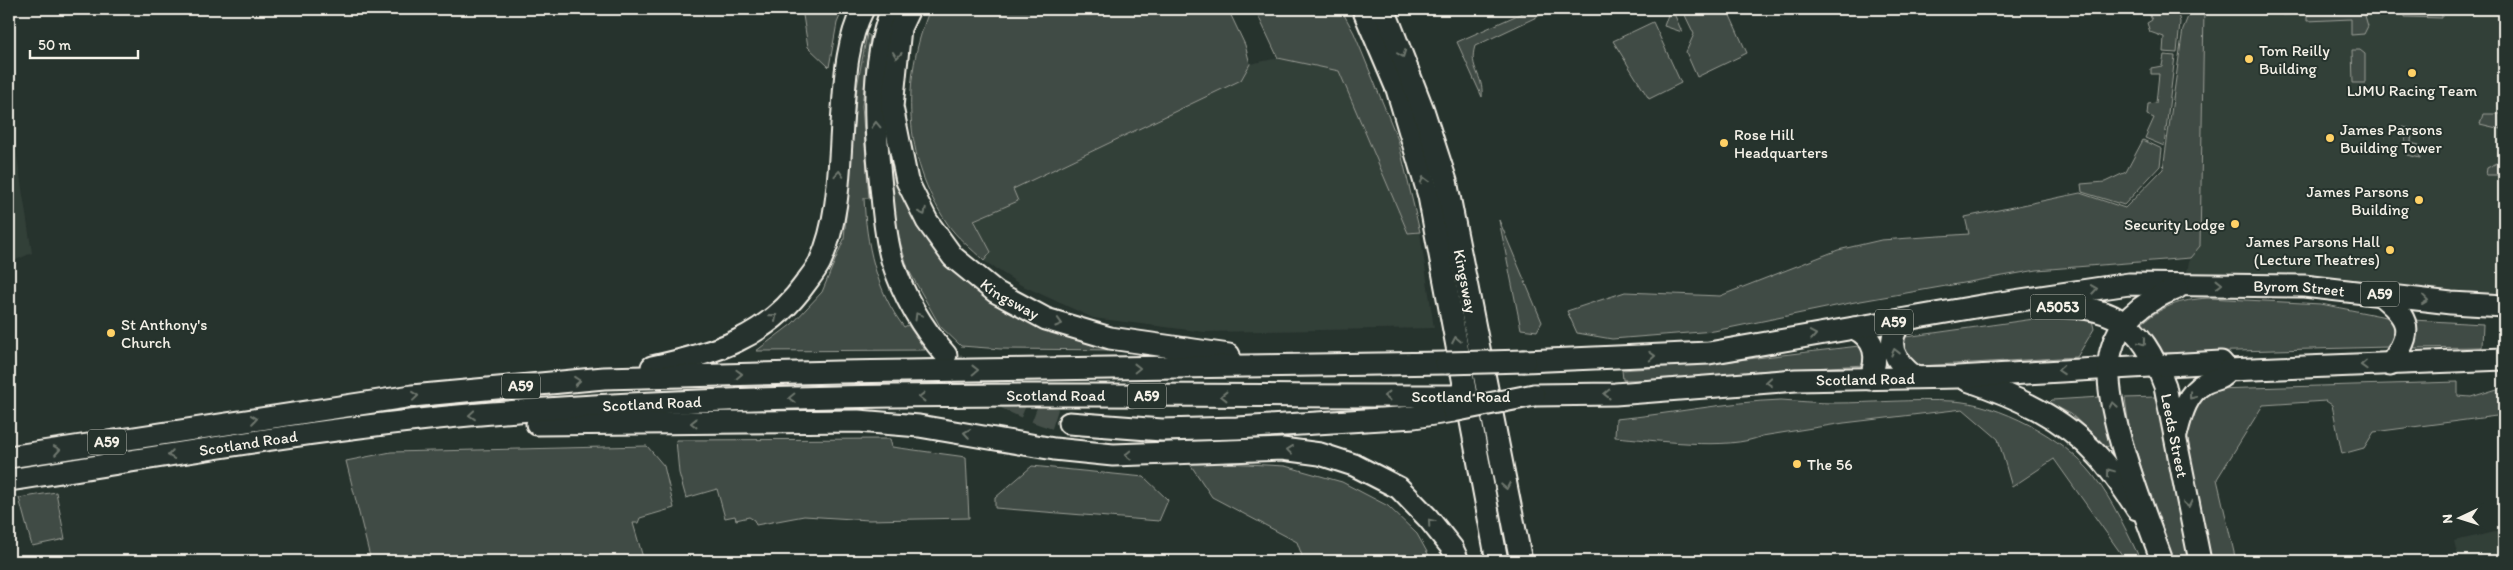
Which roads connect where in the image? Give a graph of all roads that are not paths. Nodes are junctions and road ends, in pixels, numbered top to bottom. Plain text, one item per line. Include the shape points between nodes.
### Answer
1 (863, 9) edge
2 (892, 9) edge
3 (909, 9) edge
4 (1363, 9) edge
5 (1384, 9) edge
6 (2184, 285) junction
7 (2379, 294) junction
8 (1987, 305) junction
9 (2504, 306) edge
10 (1902, 321) junction
11 (2125, 323) junction
12 (1854, 328) junction
13 (946, 355) tunnel mouth
14 (2504, 360) edge
15 (1336, 365) junction
16 (2156, 365) junction
17 (2390, 365) junction
18 (2110, 366) junction
19 (2228, 370) junction
20 (1956, 377) junction
21 (604, 378) junction
22 (1915, 378) junction
23 (1870, 379) junction
24 (1453, 403) junction
25 (497, 413) junction
26 (1069, 423) tunnel mouth
27 (2175, 439) junction
28 (9, 457) edge
29 (9, 480) edge
30 (2150, 525) junction
31 (1458, 561) edge
32 (1497, 561) edge
33 (1521, 561) edge
34 (2162, 561) edge
35 (2200, 561) edge

21 -> 1 highway via 702,356 735,343 763,326 795,298 820,263 832,223 839,181 846,65 854,26
13 -> 2 highway via 908,300 892,259 884,218 878,160 877,63
3 -> 15 highway, Kingsway via 900,28 892,107 907,181 927,220 953,257 996,292 1046,319 1110,338 1190,351
32 -> 4 highway, Kingsway via 1428,196 1397,89
5 -> 33 highway, Kingsway via 1424,110 1446,180
6 -> 7 highway, Byrom Street / A59 via 2304,286
8 -> 6 highway, Scotland Road / A59 via 2123,285
6 - 11 highway via 2157,296
7 -> 9 highway, Byrom Street / A59
7 - 17 highway via 2395,307 2405,322 2402,347
8 - 10 highway, Scotland Road / A59
8 - 11 highway, Leeds Street / A5053 via 2086,308
10 - 12 highway, Scotland Road / A59
22 -> 10 highway via 1900,366 1893,350 1894,334
11 -> 16 highway, Leeds Street / A5053 via 2143,342
11 - 18 highway via 2110,352
15 -> 12 highway, Scotland Road / A59, bridge via 1709,353
12 - 23 highway via 1868,337 1874,349 1876,365
14 - 17 highway, A59
21 -> 15 highway, Scotland Road / A59
16 - 18 highway, Scotland Road / A59
16 - 19 highway, Scotland Road / A59 via 2221,362
16 - 27 highway, Leeds Street / A5053 via 2164,386
17 -> 19 highway, A59
18 -> 20 highway, Scotland Road / A59
30 -> 18 highway via 2117,428 2111,398
19 -> 27 highway via 2221,379 2202,384 2188,399
20 - 22 highway, Scotland Road / A59
30 -> 20 highway via 2098,456 2065,426 2013,397
28 -> 21 highway, Scotland Road / A59 via 412,396
22 - 23 highway, Scotland Road / A59
23 -> 24 highway, Scotland Road / A59, bridge via 1796,380 1616,394 1534,395
24 -> 25 highway, Scotland Road / A59 via 759,398
24 - 26 highway via 1414,417 1237,428 1162,430
25 -> 29 highway, Scotland Road / A59 via 385,424
31 -> 25 highway via 1452,548 1428,518 1399,488 1354,465 1320,454 1282,449 1113,455 1054,449 919,426 858,421 534,424
27 -> 35 highway, Leeds Street / A5053
30 - 34 highway

